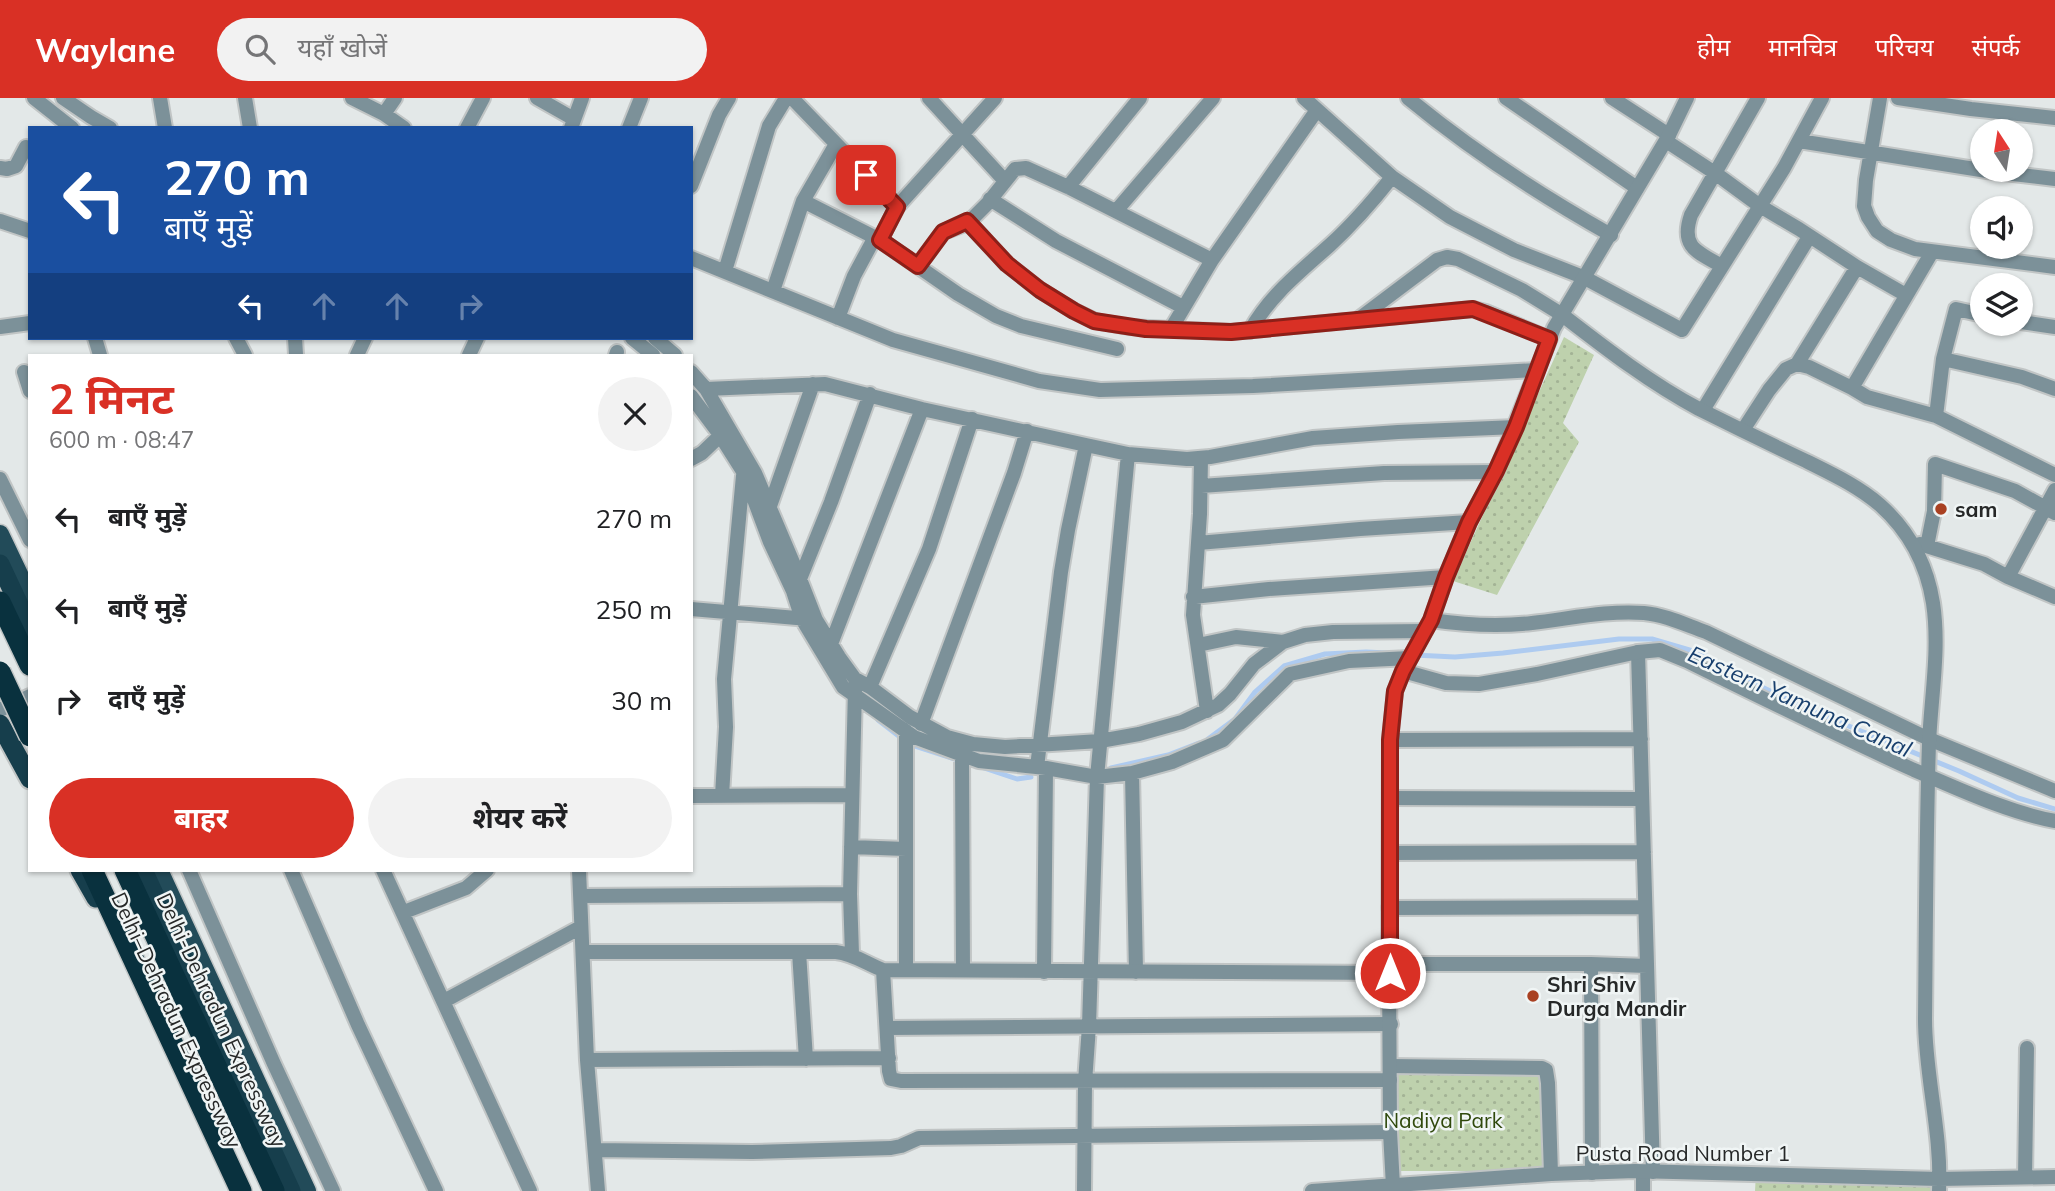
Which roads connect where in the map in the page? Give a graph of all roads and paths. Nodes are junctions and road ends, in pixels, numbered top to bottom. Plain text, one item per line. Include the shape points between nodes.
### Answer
1 (34, 98) edge
2 (64, 98) edge
3 (160, 98) edge
4 (244, 98) edge
5 (352, 98) edge
6 (395, 98) edge
7 (483, 98) edge
8 (537, 98) edge
9 (582, 98) edge
10 (641, 98) edge
11 (729, 98) edge
12 (786, 98) edge
13 (792, 98) edge
14 (929, 98) edge
15 (995, 98) edge
16 (1140, 98) edge
17 (1213, 98) edge
18 (1304, 98) edge
19 (1408, 98) edge
20 (1506, 98) edge
21 (1612, 98) edge
22 (1687, 98) edge
23 (1758, 98) edge
24 (1822, 98) edge
25 (1880, 98) edge
26 (1898, 98) edge
27 (1317, 110) junction
28 (384, 114) junction
29 (2055, 118) edge
30 (572, 123) edge
31 (69, 126) edge
32 (107, 126) edge
33 (165, 126) edge
34 (250, 126) edge
35 (401, 126) edge
36 (468, 126) edge
37 (630, 126) edge
38 (962, 135) junction
39 (1667, 138) junction
40 (1799, 141) junction
41 (836, 144) junction
42 (26, 147) dead end
43 (1870, 154) junction
44 (0, 168) edge
45 (1715, 173) junction
46 (1392, 177) junction
47 (2055, 179) edge
48 (693, 181) edge
49 (1005, 181) junction
50 (1068, 187) junction
51 (1637, 188) junction
52 (990, 199) junction
53 (803, 201) junction
54 (1760, 206) junction
55 (897, 207) junction
56 (1116, 211) junction
57 (0, 221) edge
58 (967, 221) junction
59 (28, 230) edge
60 (1611, 235) junction
61 (1809, 237) junction
62 (877, 239) junction
63 (1932, 252) junction
64 (693, 259) edge
65 (1212, 260) junction
66 (918, 266) junction
67 (1722, 266) junction
68 (1857, 267) junction
69 (2055, 267) edge
70 (725, 271) junction
71 (1583, 277) junction
72 (773, 291) junction
73 (1906, 295) junction
74 (1183, 307) junction
75 (1970, 312) edge
76 (1561, 314) junction
77 (838, 318) junction
78 (1360, 318) junction
79 (28, 323) edge
80 (2033, 324) edge
81 (0, 327) edge
82 (2055, 327) edge
83 (1171, 329) junction
84 (1250, 331) junction
85 (1549, 339) junction
86 (634, 340) edge
87 (657, 340) edge
88 (1117, 349) dead end
89 (652, 354) edge
90 (674, 354) edge
91 (1943, 359) junction
92 (1797, 364) junction
93 (1536, 370) junction
94 (24, 372) dead end
95 (693, 374) edge
96 (813, 384) junction
97 (28, 385) edge
98 (1852, 388) junction
99 (706, 389) junction
100 (2055, 389) edge
101 (870, 394) junction
102 (693, 398) edge
103 (922, 409) junction
104 (1703, 411) junction
105 (1936, 416) junction
106 (972, 419) junction
107 (1516, 427) junction
108 (1743, 430) junction
109 (1027, 431) junction
110 (724, 436) junction
111 (1086, 445) junction
112 (1128, 454) junction
113 (1201, 457) junction
114 (693, 458) edge
115 (744, 468) junction
116 (1496, 471) junction
117 (2055, 475) edge
118 (0, 479) edge
119 (1201, 486) junction
120 (2055, 490) edge
121 (770, 506) junction
122 (2050, 511) edge
123 (25, 519) edge
124 (1469, 522) junction
125 (0, 533) edge
126 (1910, 541) junction
127 (1198, 543) junction
128 (1927, 546) junction
129 (0, 564) edge
130 (1446, 577) junction
131 (2008, 577) junction
132 (800, 579) junction
133 (28, 593) edge
134 (1193, 597) junction
135 (2055, 597) edge
136 (0, 602) edge
137 (693, 609) edge
138 (731, 613) junction
139 (809, 619) junction
140 (28, 624) edge
141 (1425, 629) junction
142 (1283, 642) junction
143 (831, 644) junction
144 (1198, 645) junction
145 (1638, 652) junction
146 (28, 661) edge
147 (1407, 664) junction
148 (0, 672) edge
149 (855, 679) junction
150 (870, 687) junction
151 (855, 694) junction
152 (28, 697) edge
153 (0, 710) edge
154 (1207, 711) junction
155 (0, 724) edge
156 (921, 724) junction
157 (28, 732) edge
158 (906, 732) junction
159 (1640, 739) junction
160 (1390, 740) junction
161 (1100, 741) junction
162 (1929, 742) junction
163 (1041, 745) junction
164 (962, 760) junction
165 (1047, 768) junction
166 (1928, 772) junction
167 (1132, 774) junction
168 (28, 775) edge
169 (1095, 777) junction
170 (2055, 791) edge
171 (852, 795) junction
172 (693, 796) edge
173 (722, 796) junction
174 (1390, 798) junction
175 (1642, 799) junction
176 (2055, 821) edge
177 (851, 847) junction
178 (906, 849) junction
179 (1644, 852) junction
180 (1390, 853) junction
181 (81, 872) edge
182 (93, 872) edge
183 (126, 872) edge
184 (144, 872) edge
185 (160, 872) edge
186 (191, 872) edge
187 (292, 872) edge
188 (384, 872) edge
189 (484, 872) edge
190 (579, 872) edge
191 (850, 894) junction
192 (580, 896) junction
193 (1645, 907) junction
194 (1389, 908) junction
195 (404, 912) junction
196 (581, 927) junction
197 (799, 952) junction
198 (583, 953) junction
199 (852, 954) junction
200 (1591, 964) junction
201 (1647, 966) junction
202 (1389, 969) junction
203 (883, 970) junction
204 (906, 970) junction
205 (963, 970) junction
206 (1091, 971) junction
207 (1044, 972) junction
208 (1136, 972) junction
209 (444, 1001) junction
210 (1391, 1024) junction
211 (1089, 1027) junction
212 (887, 1028) junction
213 (2027, 1048) dead end
214 (889, 1058) junction
215 (806, 1059) junction
216 (587, 1060) junction
217 (1390, 1073) junction
218 (1085, 1082) junction
219 (1390, 1132) junction
220 (1084, 1136) junction
221 (595, 1150) junction
222 (1648, 1172) junction
223 (1592, 1173) junction
224 (1551, 1174) junction
225 (2025, 1177) junction
226 (2055, 1177) edge
227 (1939, 1185) edge
228 (1393, 1186) junction
229 (232, 1191) edge
230 (241, 1191) edge
231 (274, 1191) edge
232 (291, 1191) edge
233 (307, 1191) edge
234 (333, 1191) edge
235 (436, 1191) edge
236 (530, 1191) edge
237 (598, 1191) edge
238 (1084, 1191) edge
239 (1312, 1191) edge
240 (1643, 1191) edge

1 - 31 street
2 - 32 street
3 - 33 street
4 - 34 street
5 - 28 street
6 - 28 street
7 - 36 street
8 - 30 street
9 - 30 street
10 - 37 street
11 - 48 street
12 - 70 street via 769,126
13 - 41 street
14 - 38 street
15 - 38 street
16 - 50 street
17 - 56 street
18 - 27 street
19 - 60 street via 1550,201
20 - 51 street
21 - 39 street
22 - 39 street
23 - 45 street
24 - 40 street
25 - 43 street
26 - 29 street
27 - 46 street
27 - 65 street
28 - 35 street
38 - 49 street
38 - 55 street
39 - 45 street
39 - 51 street
40 - 43 street
40 - 54 street
41 - 53 street
41 - 55 street
42 - 44 street via 16,166
43 - 47 street
43 - 63 street via 1864,206 1868,217 1877,231 1891,240
45 - 54 street
45 - 67 street via 1690,215 1687,237 1698,252
46 - 71 street via 1486,236
46 - 84 street via 1353,223 1272,298
49 - 50 street via 1015,169 1026,168
49 - 52 street
50 - 56 street
51 - 60 street
52 - 58 street
52 - 74 street via 1056,241
53 - 62 street
53 - 72 street
54 - 61 street
54 - 67 street
55 - 62 street
56 - 65 street
57 - 59 street
58 - 66 street via 943,232
58 - 83 street via 1007,264 1074,311 1094,321
60 - 71 street
61 - 68 street
61 - 104 street
62 - 66 street
62 - 77 street via 854,276
63 - 69 street
63 - 73 street
64 - 70 street
65 - 74 street
66 - 88 street via 996,316
67 - 71 street via 1682,330
68 - 73 street
68 - 92 street
70 - 72 street
71 - 76 street
72 - 77 street
73 - 98 street
74 - 83 street
75 - 91 street via 1956,309
76 - 78 street via 1522,290 1447,257
76 - 85 street
76 - 104 street via 1628,365
77 - 93 street via 935,353 1039,381 1100,390
78 - 84 street
78 - 85 street via 1473,309
79 - 81 street
80 - 82 street
83 - 84 street
85 - 93 street
86 - 89 street
87 - 90 street
91 - 100 street
91 - 105 street
92 - 98 street
92 - 108 street via 1786,369
93 - 107 street
94 - 97 street
95 - 99 street
96 - 99 street
96 - 101 street
96 - 121 street
98 - 105 street via 1867,397
99 - 110 street
101 - 103 street
101 - 132 street
102 - 110 street
103 - 106 street
103 - 143 street
104 - 108 street
105 - 117 street
106 - 109 street
106 - 150 street via 929,549
107 - 113 street via 1313,438
107 - 116 street
108 - 126 street via 1851,484 1880,505
109 - 111 street
109 - 156 street
110 - 114 street
110 - 115 street
111 - 112 street
111 - 163 street via 1061,572
112 - 113 street
112 - 161 street
113 - 119 street
115 - 121 street via 755,473
115 - 138 street
115 - 139 street via 763,523
116 - 119 street via 1384,473
116 - 124 street
118 - 123 street
119 - 127 street
120 - 122 street
121 - 132 street
122 - 128 street via 2015,491 1935,464 1934,511
122 - 131 street
123 - 125 street
124 - 127 street
124 - 130 street
125 - 133 main road
126 - 128 street
126 - 162 street via 1927,574 1934,605
127 - 134 street
128 - 131 street via 1984,564
129 - 140 highway
130 - 134 street
130 - 141 street
131 - 135 street
132 - 139 street
134 - 144 street
136 - 146 highway
137 - 138 street
138 - 139 street
138 - 173 street via 724,679
139 - 143 street
139 - 151 street via 844,687
141 - 142 street via 1333,632
141 - 147 street
141 - 162 street via 1615,614 1668,618 1706,632
142 - 144 street via 1236,637
142 - 154 street
143 - 149 street
144 - 154 street
145 - 147 street via 1479,684 1446,683
145 - 159 street
145 - 166 street via 1660,650 1687,661 1846,739
147 - 160 street via 1395,691
147 - 167 street via 1349,661 1290,674 1223,740
148 - 157 highway, bridge
149 - 150 street
149 - 151 street
150 - 156 street
151 - 158 street
151 - 171 street
152 - 153 street
154 - 161 street via 1182,722
155 - 168 highway
156 - 163 street via 973,744
158 - 164 street
158 - 178 street
159 - 160 street
159 - 175 street
160 - 174 street
161 - 163 street
161 - 169 street
162 - 166 street
162 - 170 street
163 - 165 street
164 - 165 street
164 - 205 street
165 - 169 street
165 - 207 street
166 - 176 street via 1988,800
166 - 227 street via 1925,1023
167 - 169 street
167 - 208 street
169 - 206 street
171 - 173 street
171 - 177 street
172 - 173 street
174 - 175 street
174 - 180 street
175 - 179 street
177 - 178 street
177 - 191 street
178 - 204 street
179 - 180 street
179 - 193 street
180 - 194 street
181 - 229 highway, Delhi–Dehradun Expressway
182 - 230 highway
183 - 231 highway, Delhi-Dehradun Expressway
184 - 232 highway, Delhi–Dehradun Expressway
185 - 233 main road
186 - 234 street
187 - 235 street
188 - 195 street
189 - 195 street via 466,888
190 - 192 street
191 - 192 street
191 - 199 street
192 - 196 street
193 - 194 street
193 - 201 street
194 - 202 street
195 - 209 street
196 - 198 street
196 - 209 street
197 - 198 street
197 - 199 street
197 - 215 street
198 - 216 street
199 - 203 street
200 - 201 street
200 - 202 street
200 - 223 street
201 - 222 street
202 - 208 street
202 - 210 street
203 - 204 street
203 - 212 street
204 - 205 street
205 - 207 street
206 - 207 street
206 - 208 street
206 - 211 street
209 - 236 street
210 - 211 street
210 - 217 street
211 - 212 street
211 - 218 street
212 - 214 street
213 - 225 street
214 - 215 street
214 - 218 street via 891,1079 901,1081
215 - 216 street
216 - 221 street
217 - 218 street
217 - 219 street
217 - 224 street via 1546,1070
218 - 220 street
219 - 220 street
219 - 228 street
220 - 221 street via 919,1138 891,1148 752,1152
220 - 238 street
221 - 237 street
222 - 223 street, Pusta Road Number 1
222 - 227 street, Pusta Road Number 1
222 - 240 street
223 - 224 street, Pusta Road Number 1
224 - 228 street, Pusta Road Number 1
225 - 226 street, Pusta Road Number 1
225 - 227 street, Pusta Road Number 1
228 - 239 street, Pusta Road Number 1

